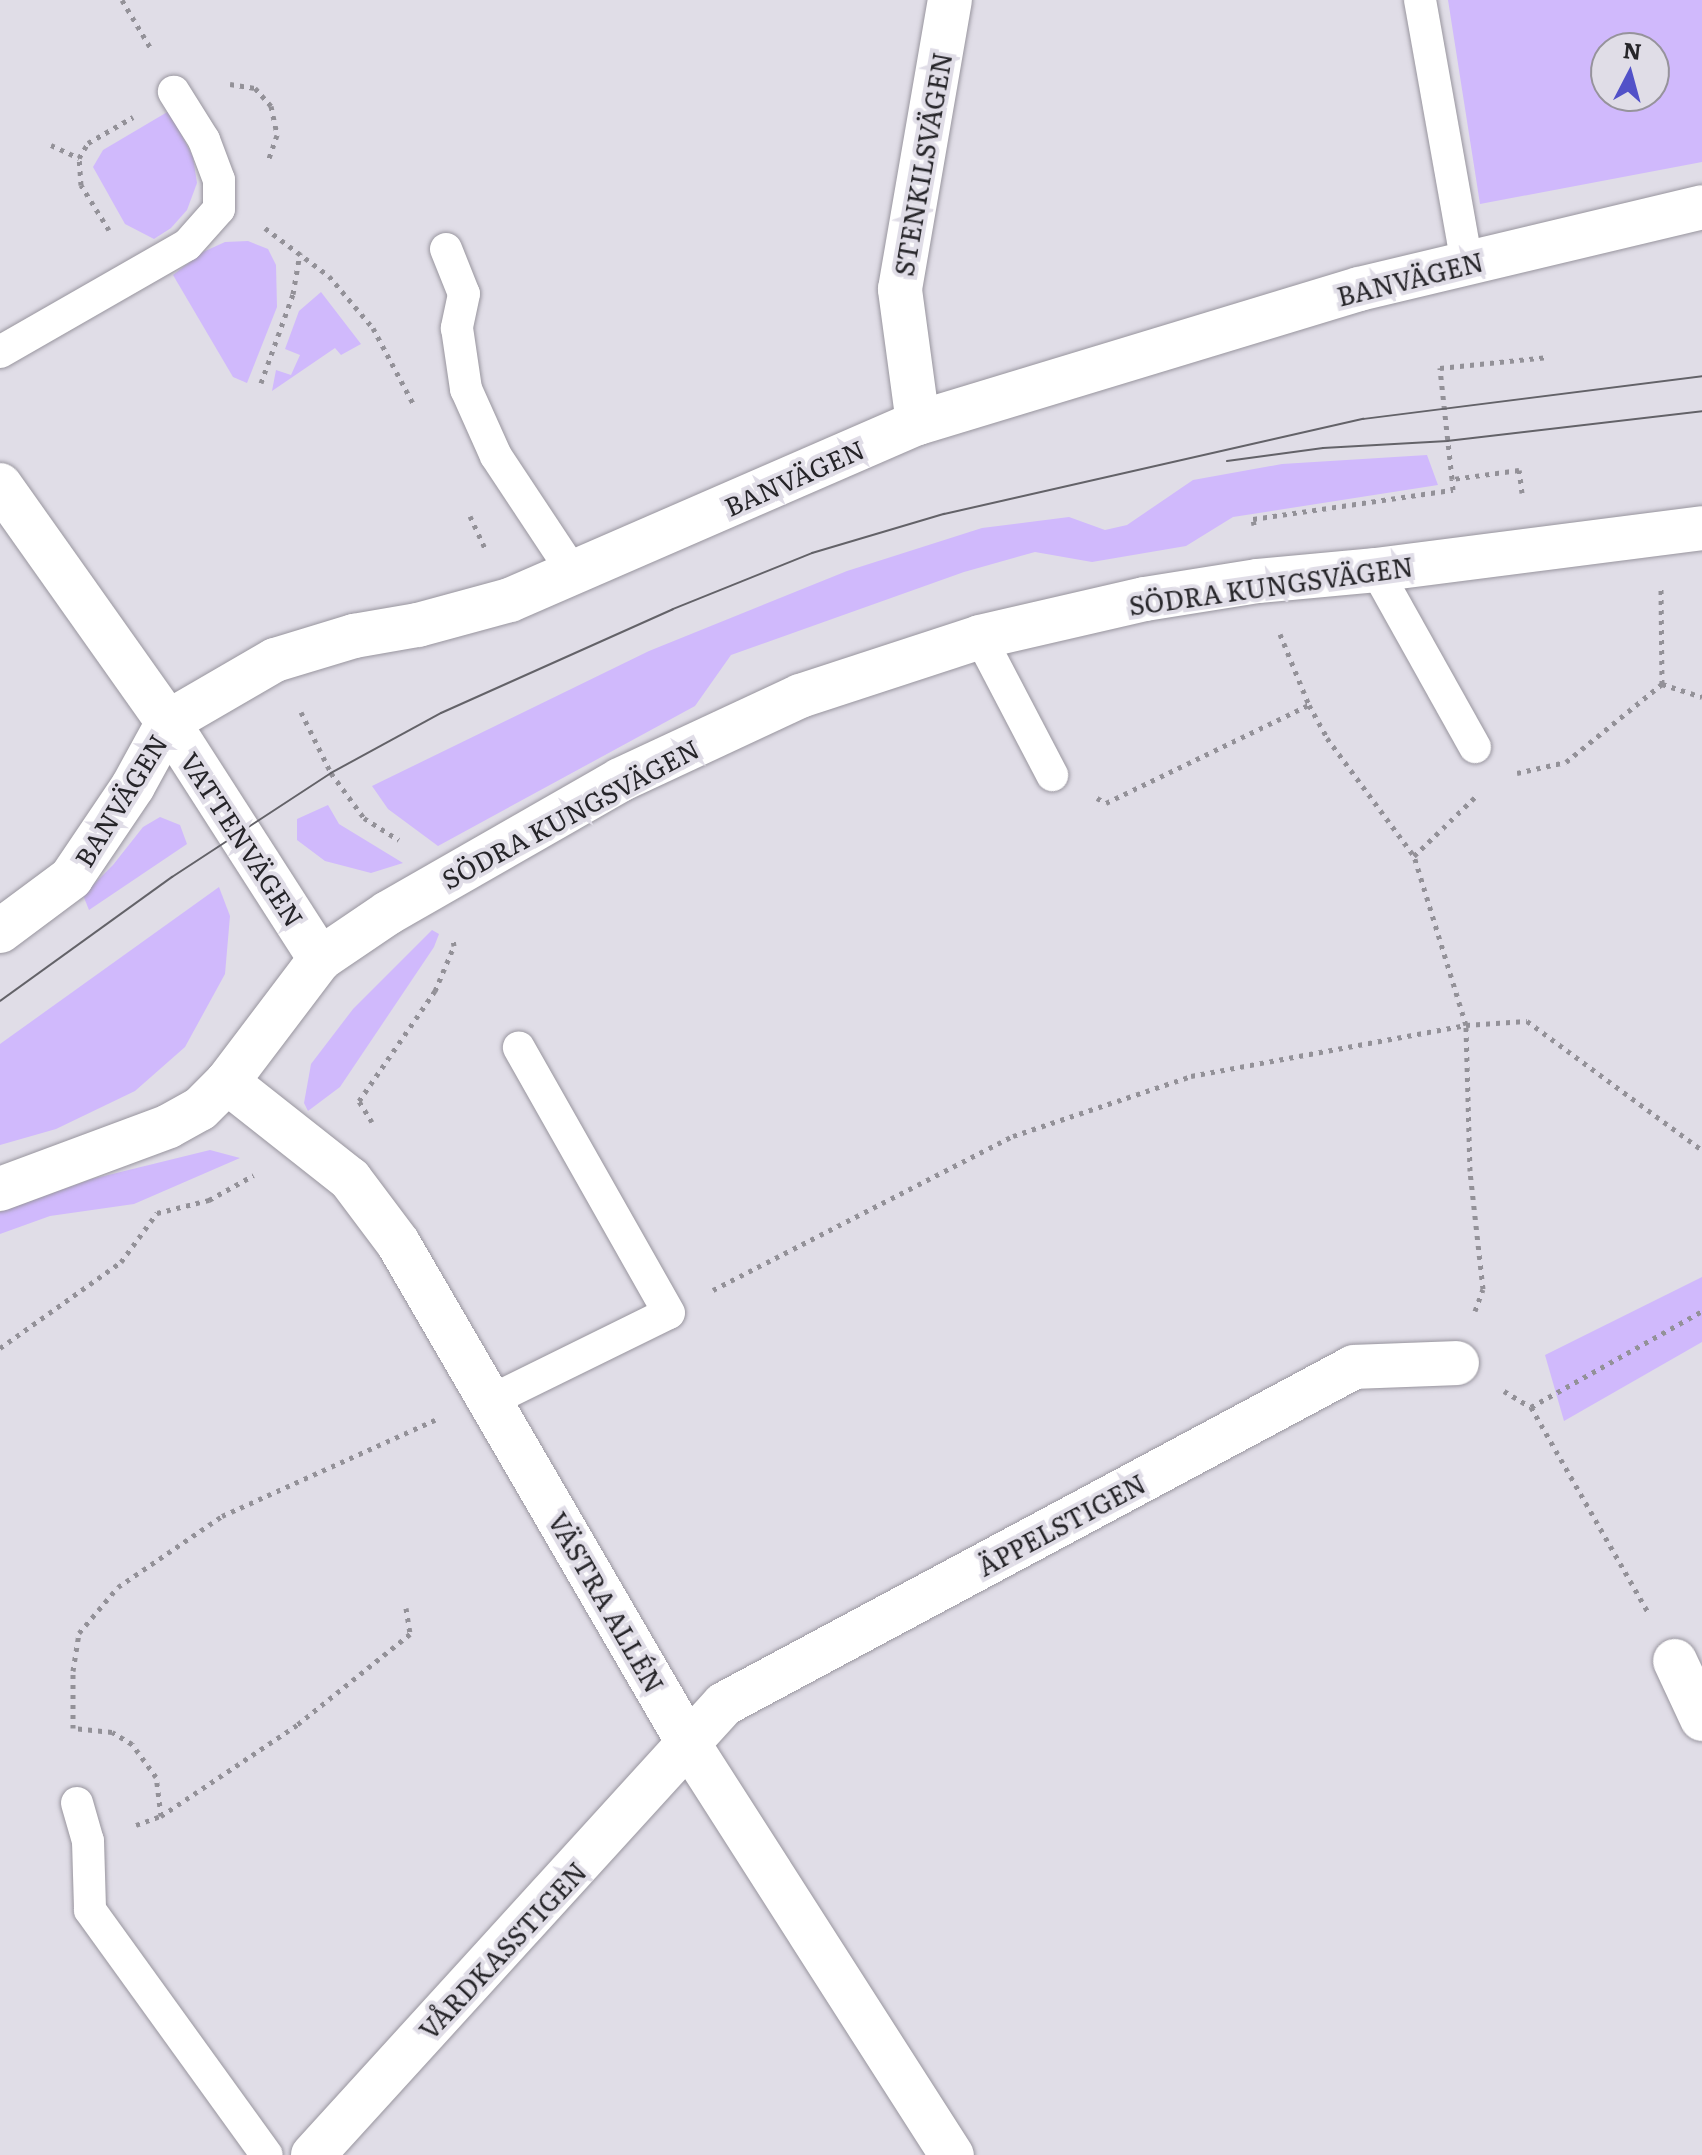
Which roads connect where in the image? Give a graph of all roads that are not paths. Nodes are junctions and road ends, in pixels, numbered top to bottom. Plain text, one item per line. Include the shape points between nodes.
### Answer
1 (950, 0) edge
2 (1420, 0) edge
3 (174, 92) dead end
4 (1702, 207) edge
5 (446, 249) dead end
6 (1467, 263) junction
7 (0, 352) edge
8 (918, 423) junction
9 (0, 485) edge
10 (1681, 532) edge
11 (1376, 570) junction
12 (574, 574) junction
13 (980, 637) junction
14 (168, 722) junction
15 (1475, 747) dead end
16 (1052, 775) road end
17 (0, 931) edge
18 (320, 959) junction
19 (519, 1048) dead end
20 (227, 1082) junction
21 (0, 1189) edge
22 (1457, 1363) road end
23 (488, 1398) junction
24 (1675, 1661) road end
25 (1702, 1719) edge
26 (690, 1746) junction
27 (77, 1803) dead end
28 (267, 2155) edge
29 (313, 2155) edge
30 (952, 2155) edge

1 - 8 street, STENKILSVÄGEN via 900,289
2 - 6 lane
3 - 7 lane via 204,140 219,180 219,209 187,245
4 - 6 street, BANVÄGEN
5 - 12 lane via 464,294 457,328 466,389 496,456
6 - 8 street, BANVÄGEN via 1359,289
8 - 12 street, BANVÄGEN
9 - 14 street, VATTENVÄGEN
10 - 11 street, SÖDRA KUNGSVÄGEN
11 - 13 street, SÖDRA KUNGSVÄGEN via 1145,599
11 - 15 lane
12 - 14 street, BANVÄGEN via 510,600 275,660
13 - 16 lane
13 - 18 street, SÖDRA KUNGSVÄGEN via 800,696 620,780 388,913
14 - 17 street, BANVÄGEN via 133,786 71,878
14 - 18 street, VATTENVÄGEN
18 - 20 street, SÖDRA KUNGSVÄGEN
19 - 23 lane via 669,1313
20 - 21 street, SÖDRA KUNGSVÄGEN via 200,1109 169,1126
20 - 23 street, VÄSTRA ALLÉN via 350,1179 398,1243
22 - 26 street, ÄPPELSTIGEN via 1354,1367 724,1704
23 - 26 street, VÄSTRA ALLÉN
24 - 25 street
26 - 29 street, VÅRDKASSTIGEN
26 - 30 street, VÄSTRA ALLÉN
27 - 28 lane via 88,1841 90,1910

